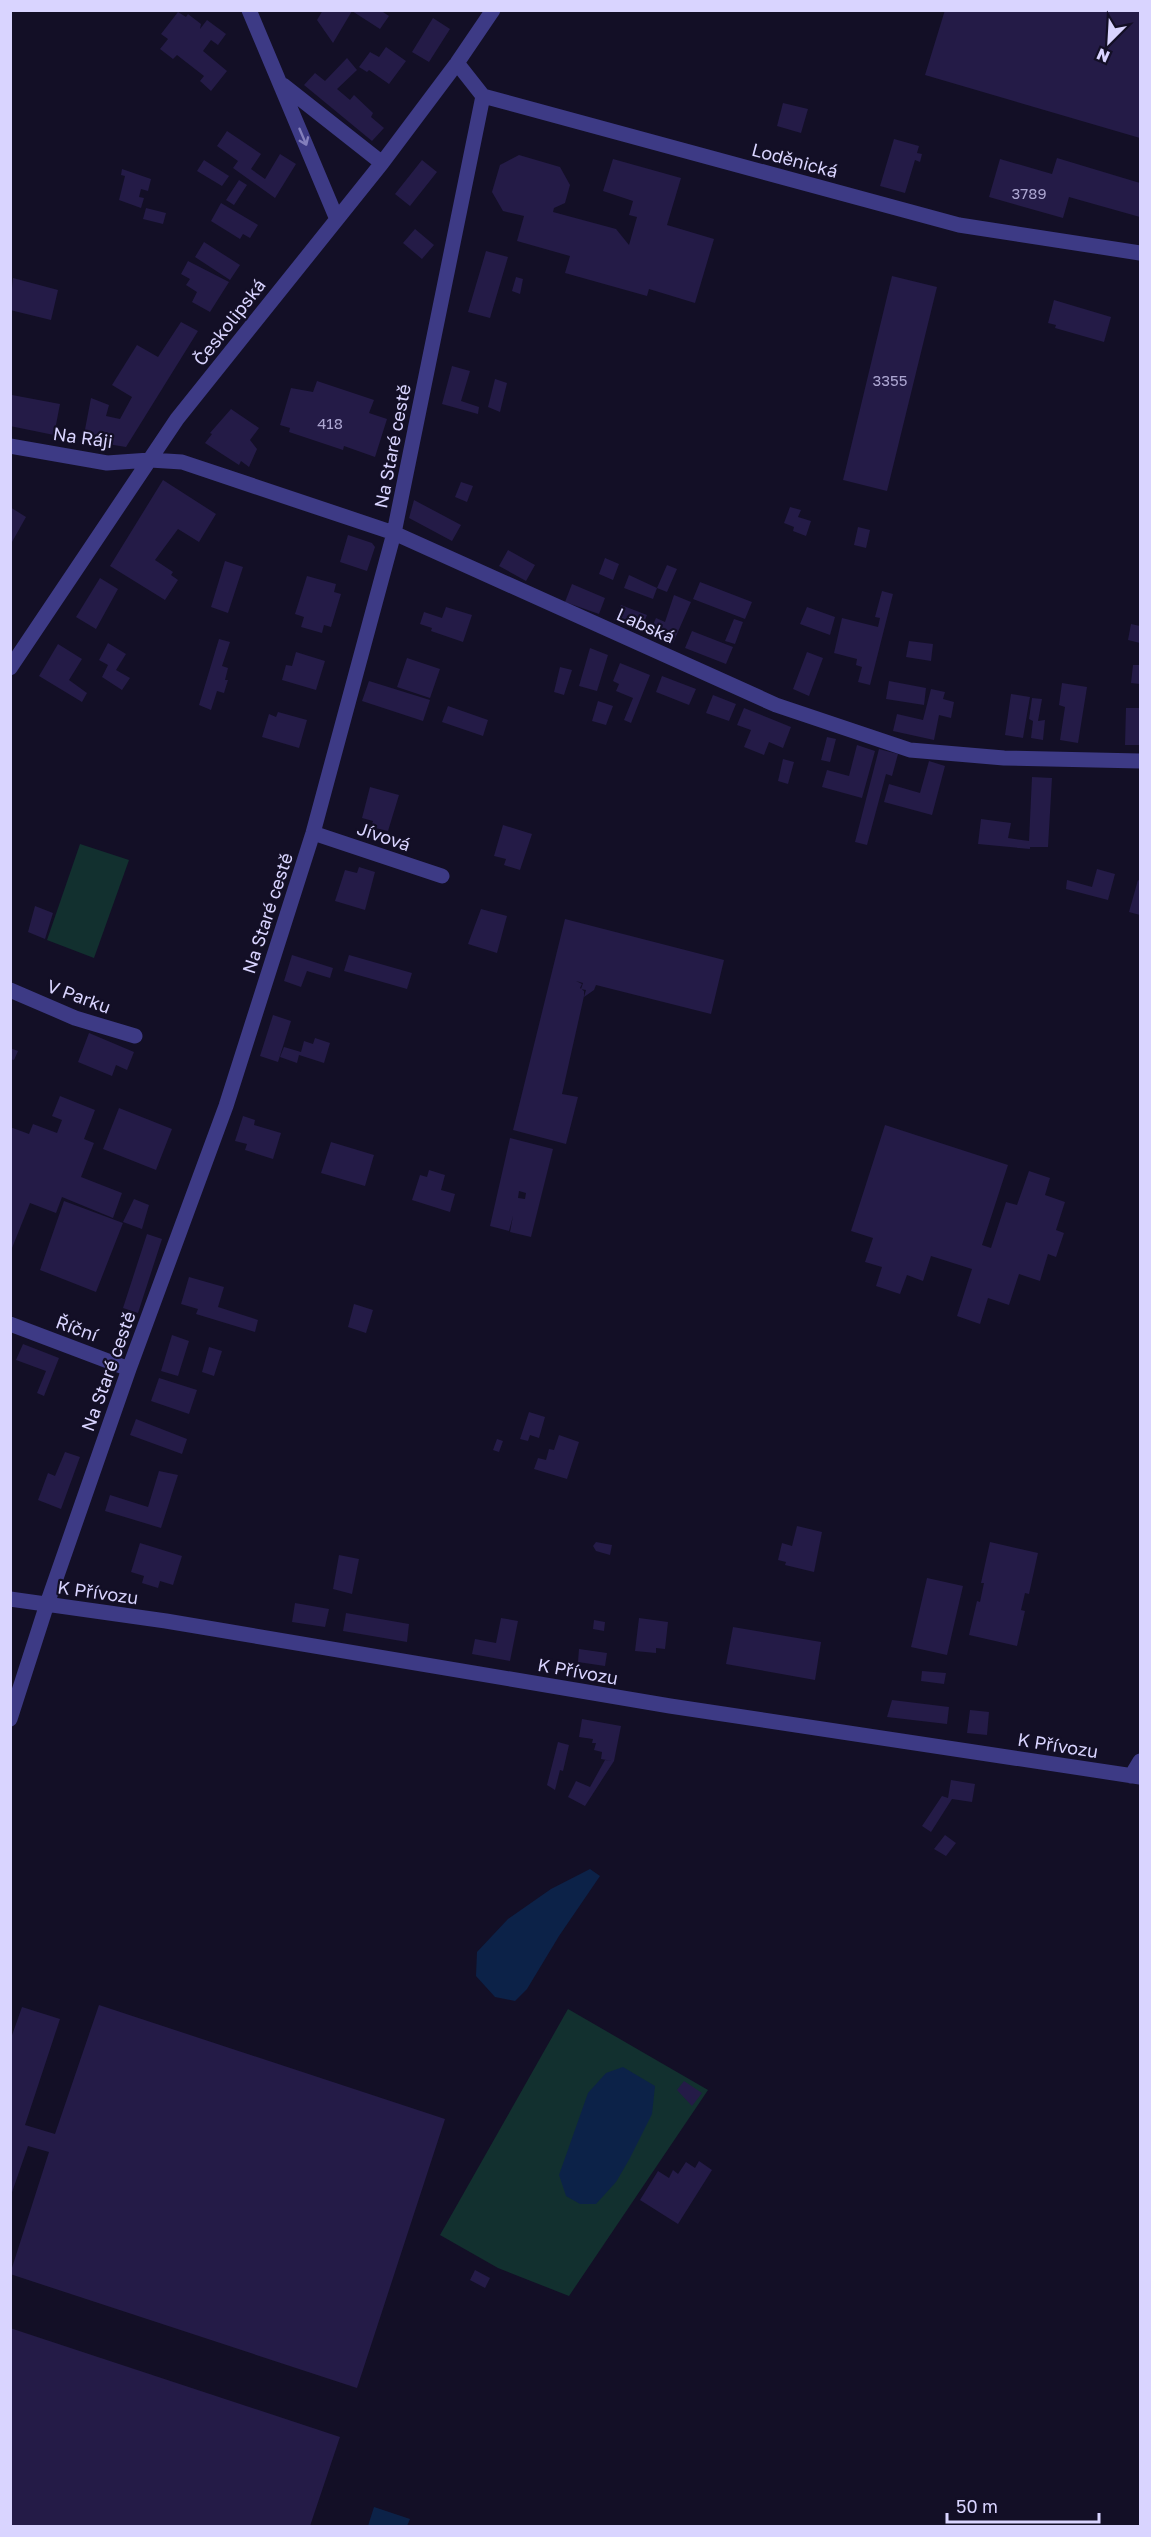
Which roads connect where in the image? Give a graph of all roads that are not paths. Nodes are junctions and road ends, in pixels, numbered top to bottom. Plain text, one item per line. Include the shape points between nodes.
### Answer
1 (249, 10) edge
2 (493, 10) edge
3 (457, 63) junction
4 (281, 83) junction
5 (483, 96) junction
6 (381, 163) junction
7 (336, 217) junction
8 (1140, 253) edge
9 (10, 446) edge
10 (150, 460) junction
11 (394, 533) junction
12 (10, 668) edge
13 (1140, 761) edge
14 (313, 833) junction
15 (442, 876) dead end
16 (10, 990) edge
17 (135, 1036) dead end
18 (10, 1324) edge
19 (129, 1368) junction
20 (10, 1599) edge
21 (47, 1604) junction
22 (10, 1719) edge
23 (1140, 1761) edge
24 (1136, 1777) edge

1 - 4 street
2 - 3 street, Českolipská
3 - 5 street
3 - 6 street, Českolipská
4 - 6 street
4 -> 7 street
5 - 8 street, Loděnická via 959,225
5 - 11 street, Na Staré cestě
6 - 7 street, Českolipská
7 - 10 street, Českolipská via 177,419
9 - 10 street, Na Ráji via 107,463
10 - 11 street, Labská via 182,462
10 - 12 street, Českolipská
11 - 13 street, Labská via 776,705 910,750 1004,758
11 - 14 street, Na Staré cestě
14 - 15 street, Jívová
14 - 19 street, Na Staré cestě via 226,1106
16 - 17 street, V Parku via 75,1018
18 - 19 street, Říční
19 - 21 street, Na Staré cestě
20 - 21 street, K Přívozu
21 - 22 street, Na Staré cestě
21 - 24 street, K Přívozu
23 - 24 street

